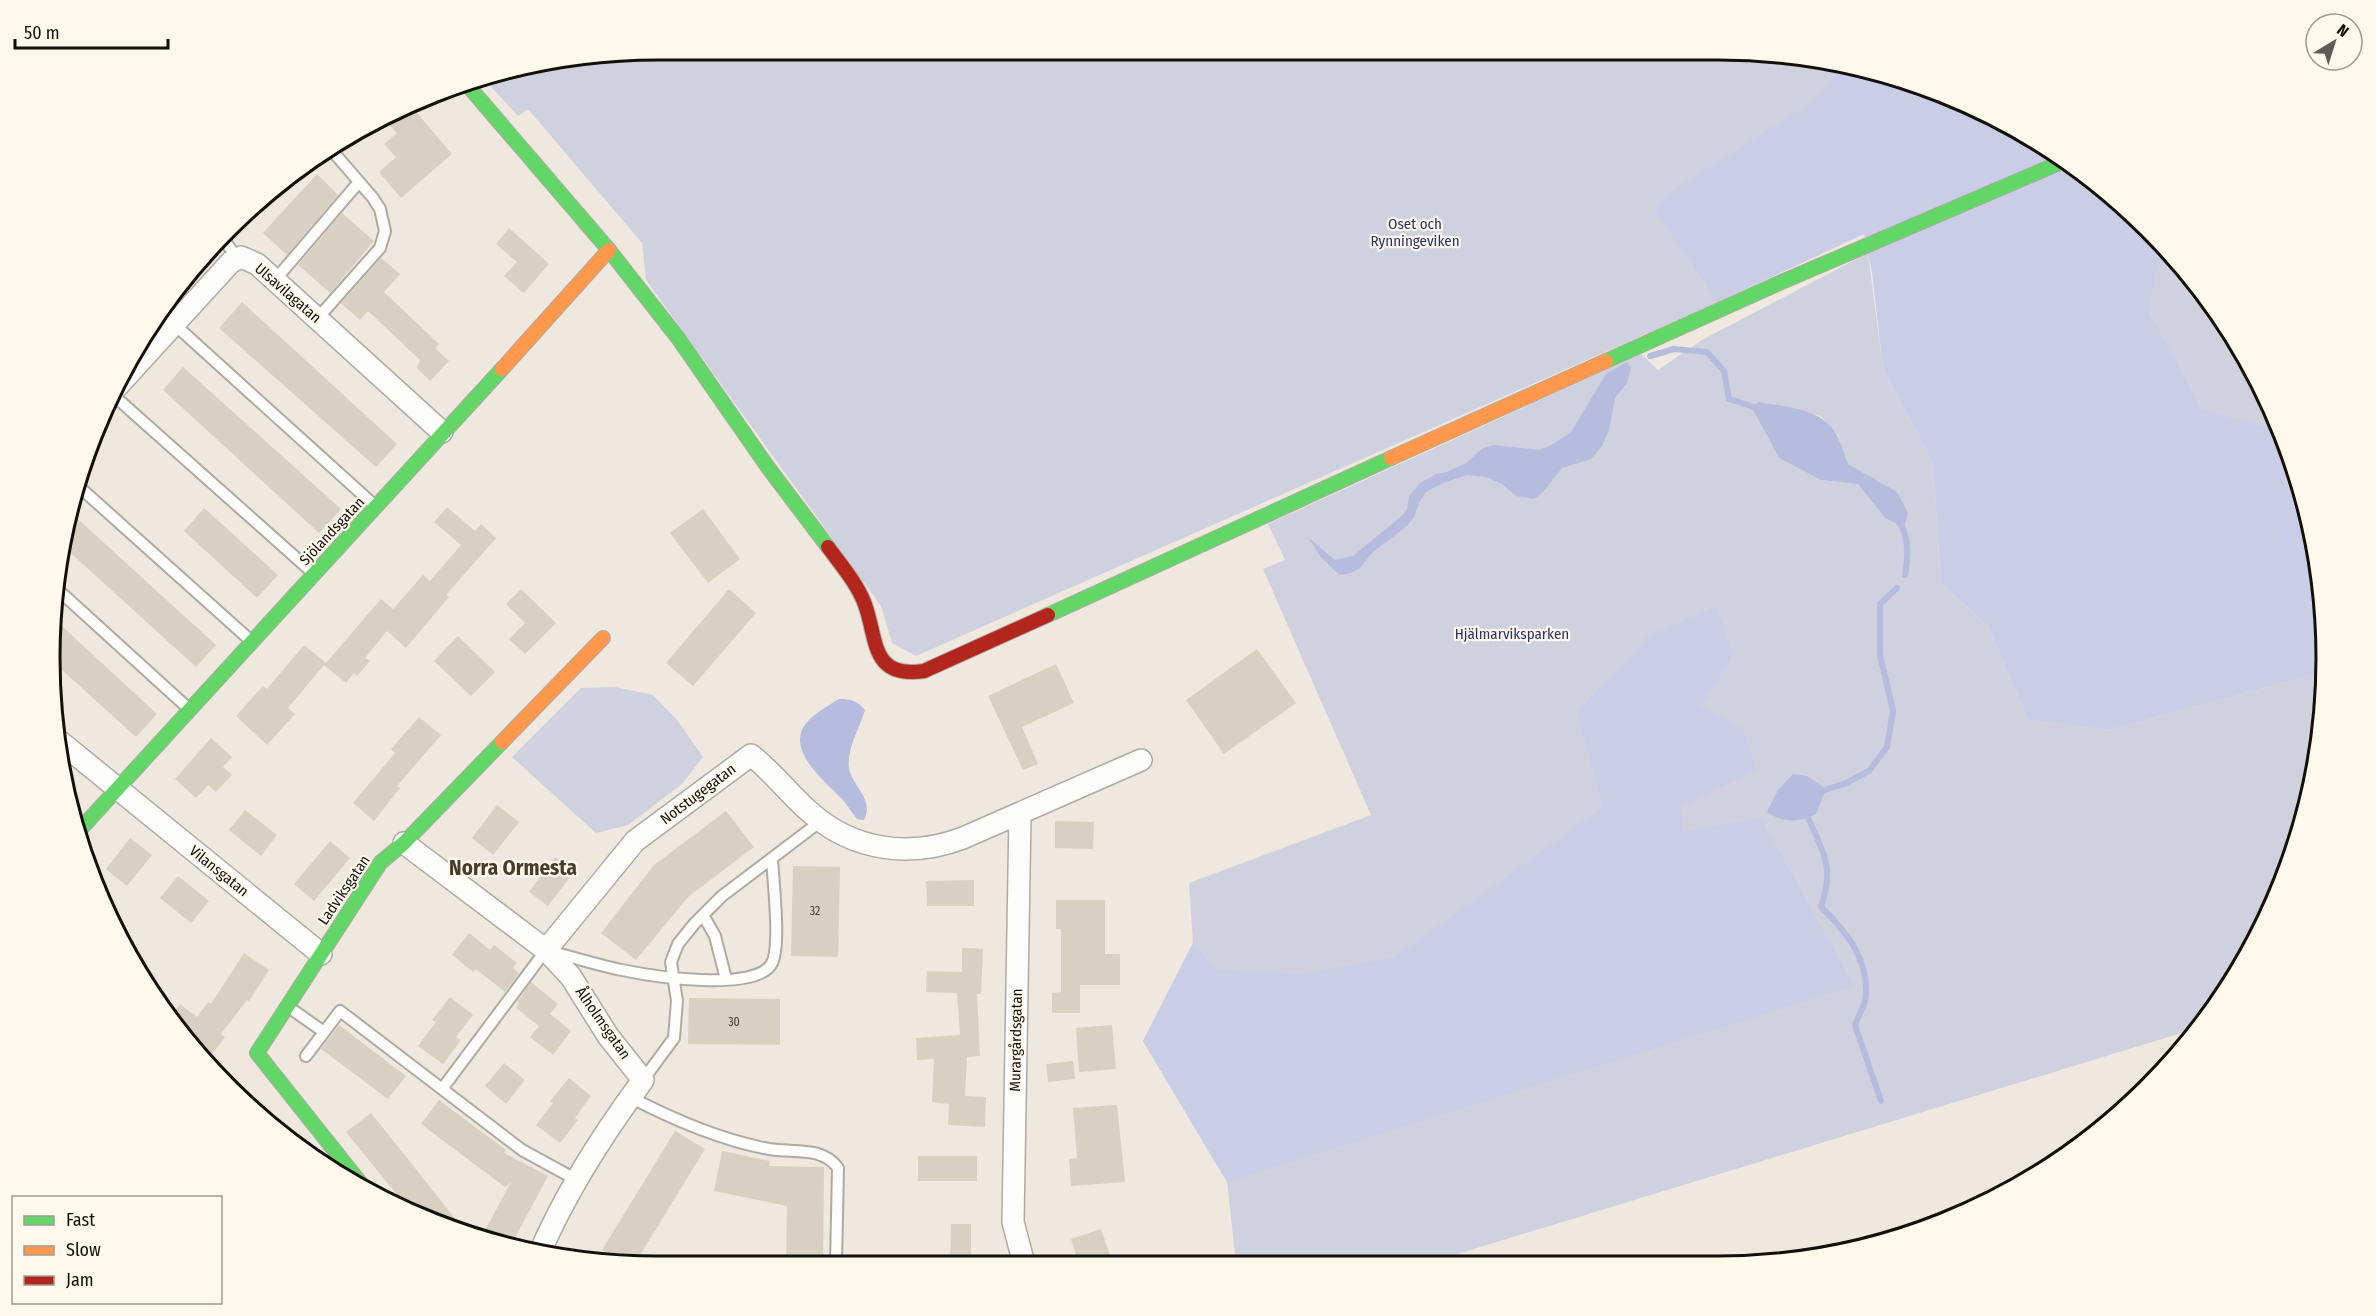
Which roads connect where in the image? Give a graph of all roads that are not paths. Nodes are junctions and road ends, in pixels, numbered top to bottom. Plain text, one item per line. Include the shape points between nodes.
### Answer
1 (472, 90) edge
2 (336, 155) edge
3 (2056, 165) edge
4 (359, 182) junction
5 (227, 244) edge
6 (609, 250) junction
7 (237, 258) junction
8 (275, 280) junction
9 (317, 319) junction
10 (174, 324) junction
11 (137, 365) edge
12 (119, 400) edge
13 (442, 432) junction
14 (84, 491) edge
15 (376, 508) junction
16 (315, 574) junction
17 (63, 595) edge
18 (603, 638) dead end
19 (252, 642) junction
20 (189, 710) junction
21 (67, 747) edge
22 (1141, 760) dead end
23 (117, 788) junction
24 (1020, 814) junction
25 (821, 821) junction
26 (84, 825) edge
27 (404, 843) junction
28 (772, 858) junction
29 (703, 915) junction
30 (546, 950) junction
31 (321, 954) junction
32 (675, 977) junction
33 (726, 979) junction
34 (287, 1006) junction
35 (324, 1032) junction
36 (306, 1056) dead end
37 (643, 1080) junction
38 (442, 1089) junction
39 (630, 1097) junction
40 (351, 1171) edge
41 (576, 1179) junction
42 (543, 1245) edge
43 (836, 1256) edge
44 (1022, 1256) edge

1 - 6 street
2 - 4 lane
3 - 6 street via 1779,283 971,651 910,673 897,670 877,653 864,602 853,581 678,338
4 - 8 lane
4 - 9 lane via 380,209 384,239 381,248
5 - 7 lane
6 - 13 street, Sjölandsgatan
7 - 8 street, Ulsavilagatan via 247,258
7 - 10 street, Ulsavilagatan
8 - 9 street, Ulsavilagatan
9 - 13 street, Ulsavilagatan
10 - 11 street, Ulsavilagatan
10 - 15 lane
12 - 16 lane
13 - 15 street, Sjölandsgatan
14 - 19 lane
15 - 16 street, Sjölandsgatan
16 - 19 street, Sjölandsgatan
17 - 20 lane
18 - 27 street, Ladviksgatan
19 - 20 street, Sjölandsgatan
20 - 23 street, Sjölandsgatan
21 - 23 street
22 - 24 street, Notstugegatan
23 - 26 street, Sjölandsgatan
23 - 31 street, Vilansgatan
24 - 25 street, Notstugegatan via 948,844 907,850 875,847
24 - 44 street, Murargårdsgatan via 1013,1222
25 - 28 lane
25 - 30 street, Notstugegatan via 751,755 635,841
27 - 30 street, Ålholmsgatan
27 - 31 street, Ladviksgatan via 381,862
28 - 29 lane
28 - 33 lane via 776,922 773,962 765,971
29 - 32 lane via 678,944 671,962
29 - 33 lane via 715,936
30 - 32 lane via 622,970
30 - 37 street, Ålholmsgatan via 571,977 608,1036
30 - 38 lane
31 - 34 street, Ladviksgatan
32 - 33 lane
32 - 37 lane via 674,1038
34 - 35 lane
34 - 40 street, Ladviksgatan via 257,1053
35 - 36 lane
35 - 38 lane via 340,1011
37 - 39 street
38 - 41 lane via 522,1150
39 - 41 street
39 - 43 lane via 714,1136 770,1149 819,1153 831,1159 838,1168
41 - 42 street

